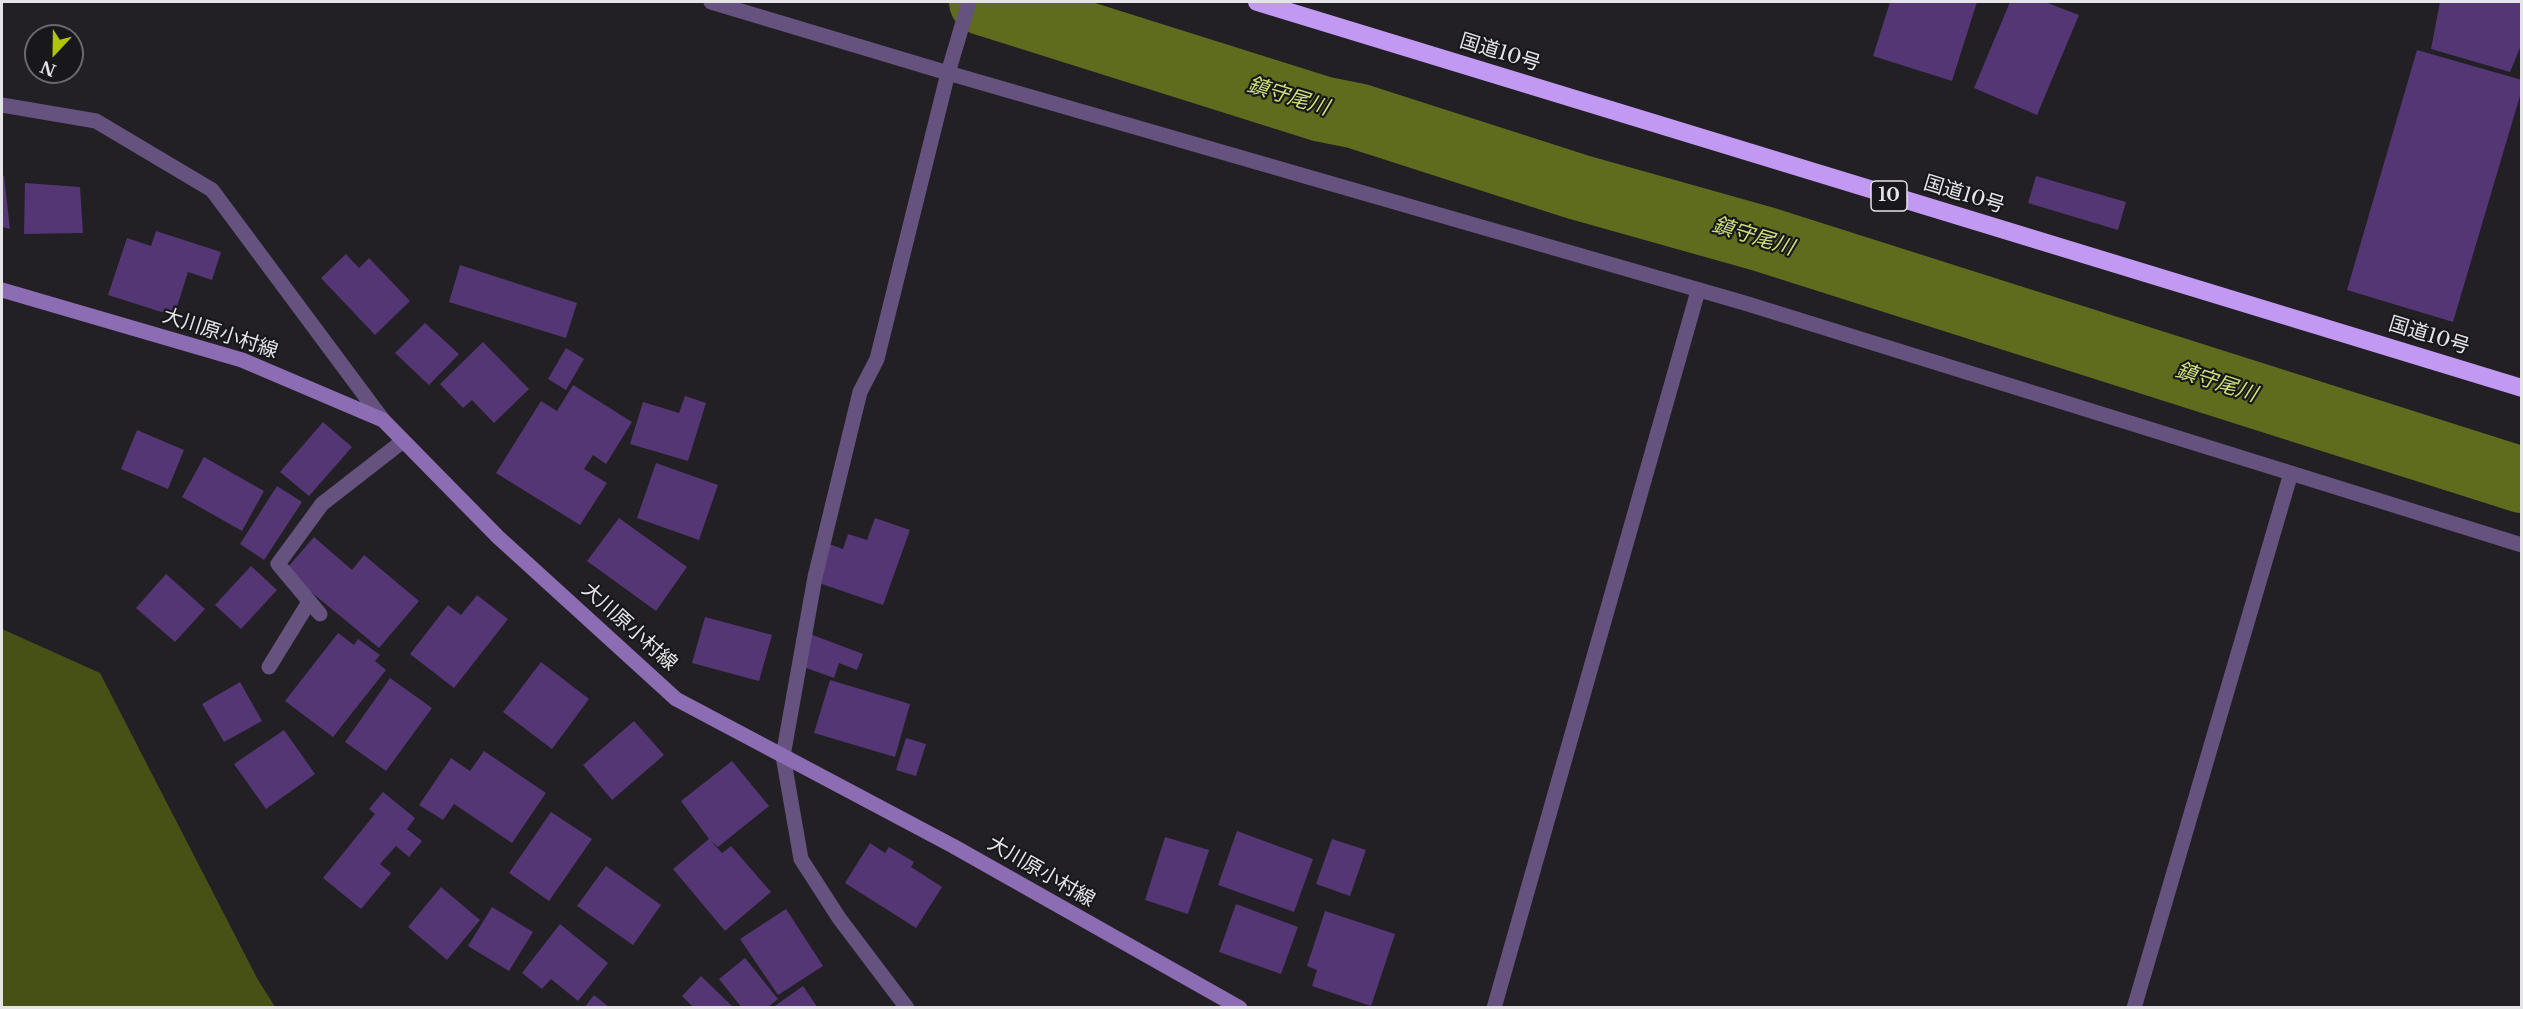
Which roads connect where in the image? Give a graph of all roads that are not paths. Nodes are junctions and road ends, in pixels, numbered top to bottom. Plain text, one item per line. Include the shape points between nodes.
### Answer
1 (711, 2) edge
2 (969, 2) edge
3 (1257, 2) edge
4 (948, 73) junction
5 (2, 105) edge
6 (2, 290) edge
7 (1698, 291) junction
8 (2522, 388) edge
9 (383, 420) junction
10 (404, 441) junction
11 (2291, 473) junction
12 (2522, 545) edge
13 (309, 602) junction
14 (320, 615) dead end
15 (270, 667) dead end
16 (783, 756) junction
17 (907, 1008) edge
18 (1240, 1008) edge
19 (1494, 1008) edge
20 (2134, 1008) edge

1 - 4 street
2 - 4 street
3 - 8 highway, 国道10号 / 10
4 - 7 street
4 - 16 street via 877,359 860,392 815,577
5 - 9 street via 96,121 212,190
6 - 9 main road, 大川原小村線 via 242,360
7 - 11 street
7 - 19 street
9 - 10 main road, 大川原小村線
10 - 13 street via 322,504 278,564
10 - 16 main road, 大川原小村線 via 498,537 676,699
11 - 12 street
11 - 20 street
13 - 14 street
13 - 15 street
16 - 17 street via 801,860
16 - 18 main road, 大川原小村線 via 953,846

